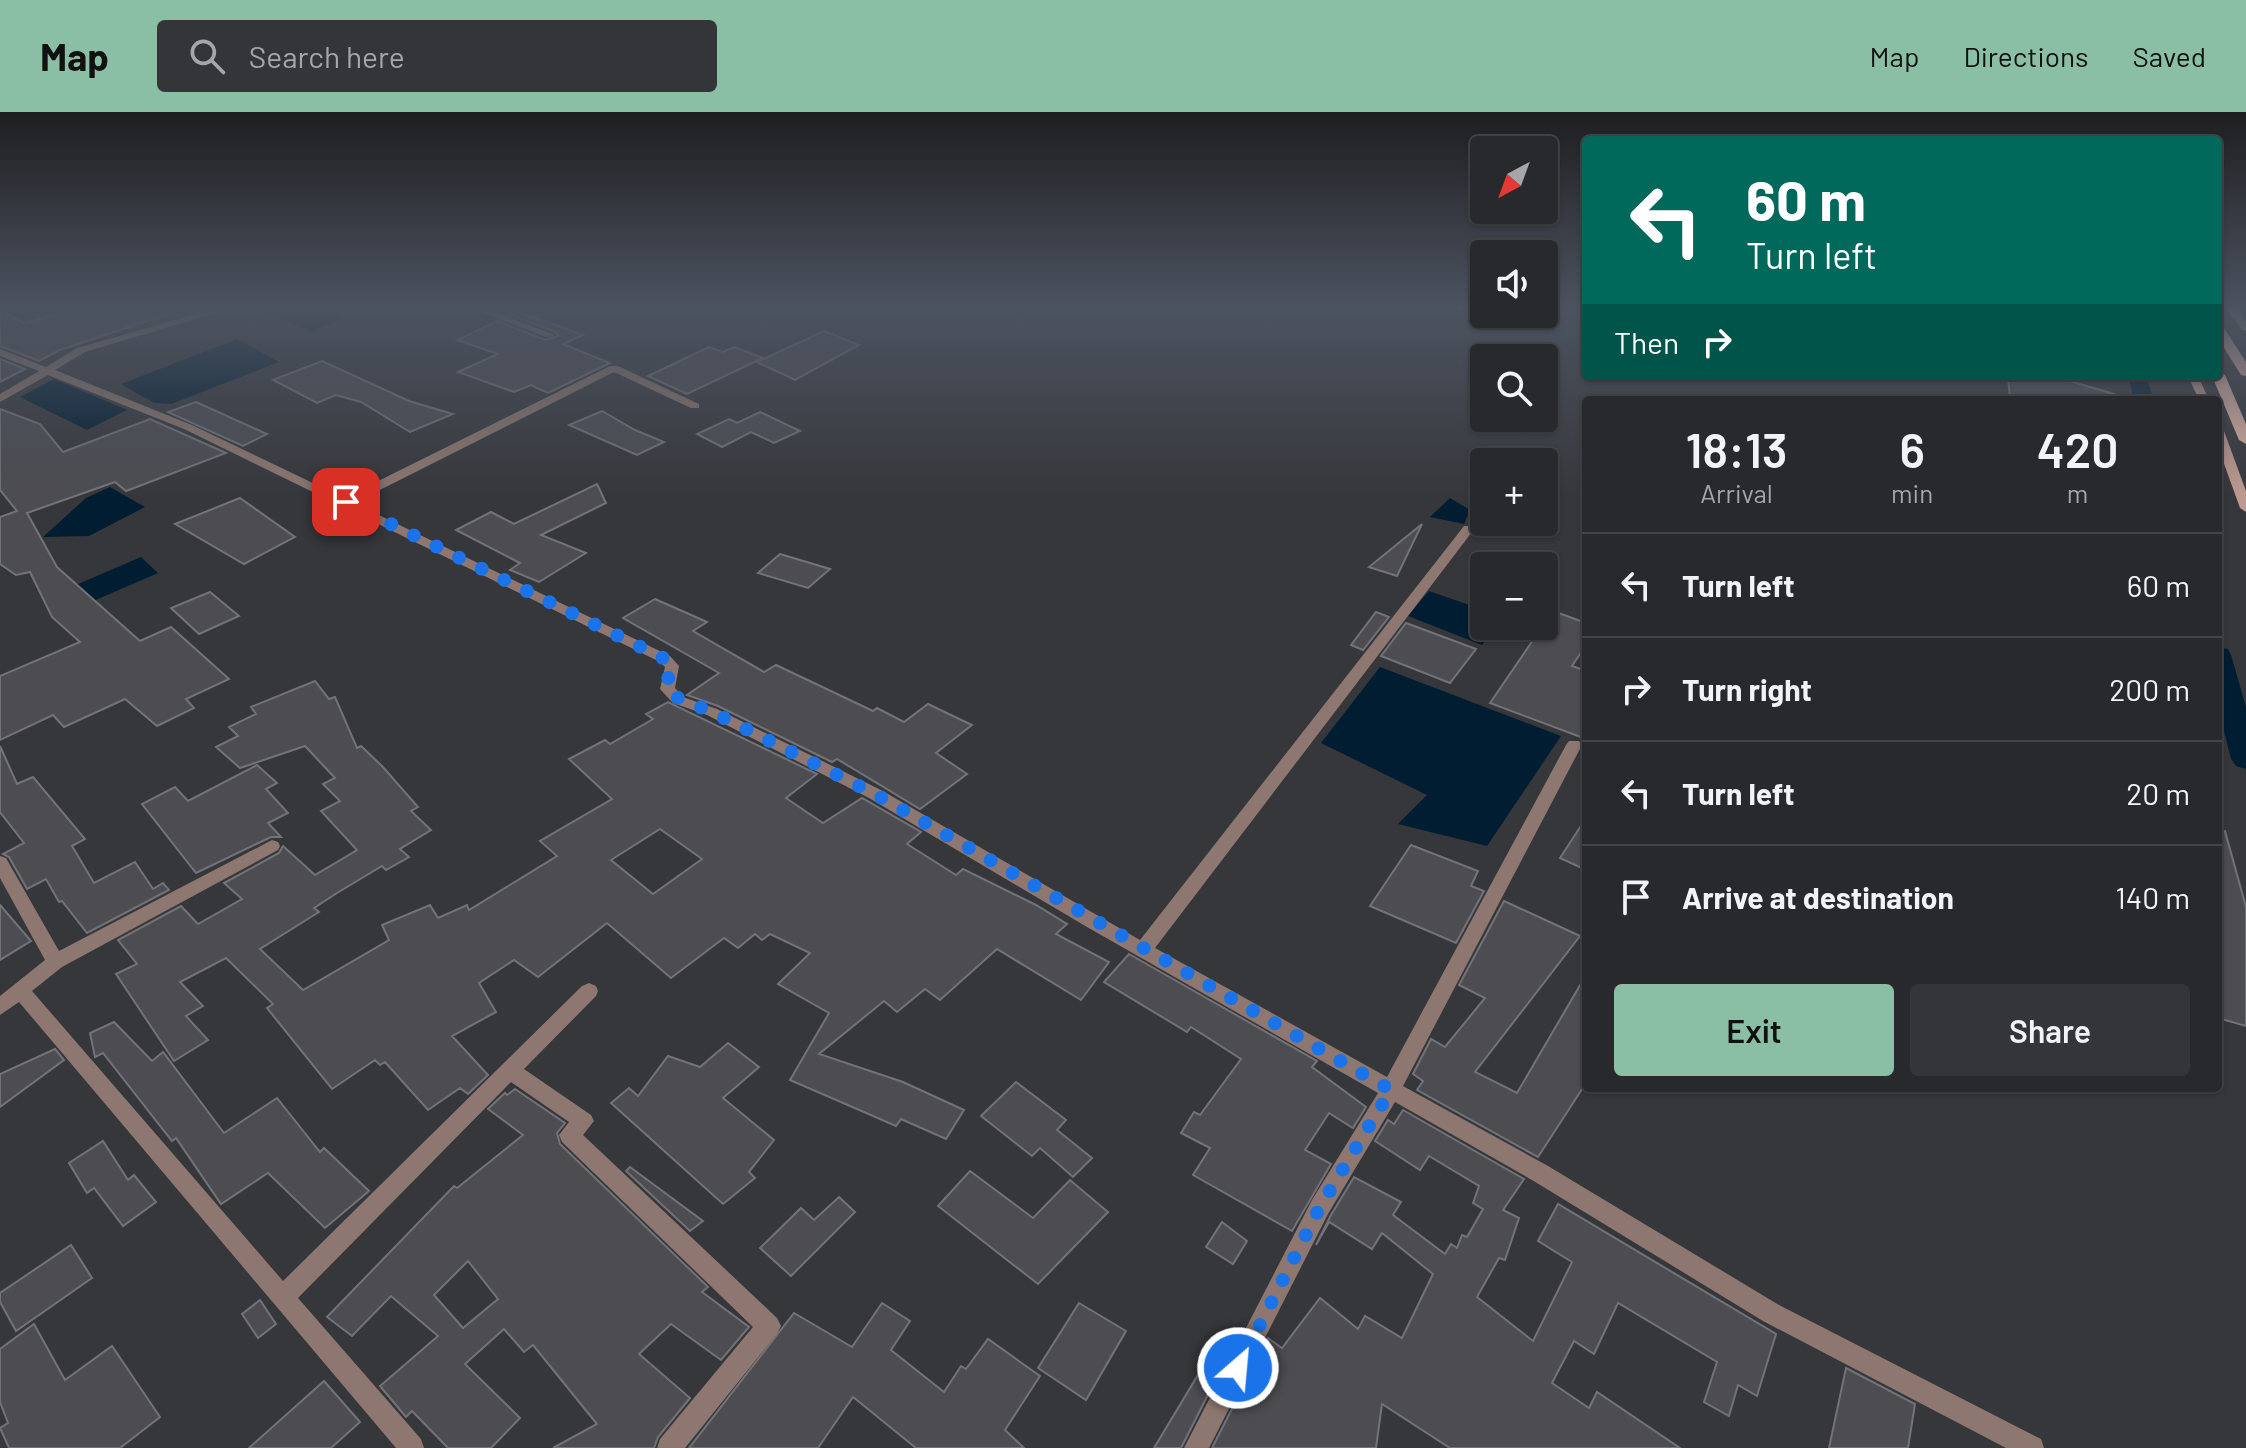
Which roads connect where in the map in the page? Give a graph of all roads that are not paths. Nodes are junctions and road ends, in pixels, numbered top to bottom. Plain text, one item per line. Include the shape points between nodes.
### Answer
1 (40, 372) edge
2 (53, 372) edge
3 (605, 372) edge
4 (623, 372) edge
5 (2220, 380) edge
6 (0, 399) edge
7 (695, 406) dead end
8 (2246, 440) edge
9 (2222, 442) edge
10 (346, 502) junction
11 (2246, 508) edge
12 (1468, 529) dead end
13 (1574, 745) dead end
14 (272, 846) dead end
15 (0, 862) edge
16 (1144, 948) junction
17 (55, 962) junction
18 (20, 990) junction
19 (589, 991) dead end
20 (0, 1007) edge
21 (510, 1070) junction
22 (1391, 1090) junction
23 (282, 1298) junction
24 (412, 1448) edge
25 (669, 1448) edge
26 (1196, 1448) edge
27 (2032, 1448) edge

1 - 6 street
2 - 10 street via 188,427
3 - 10 street
4 - 7 street
5 - 8 main road
9 - 11 street
10 - 16 street via 665,659 672,666 667,682 671,695 875,794
12 - 16 street
13 - 22 street
14 - 17 street
15 - 17 street
16 - 22 street
17 - 18 street
18 - 20 street
18 - 23 street
19 - 21 street
21 - 23 street
21 - 25 street via 584,1121 569,1135 769,1326
22 - 26 street via 1320,1207
22 - 27 street via 1771,1313
23 - 24 street

